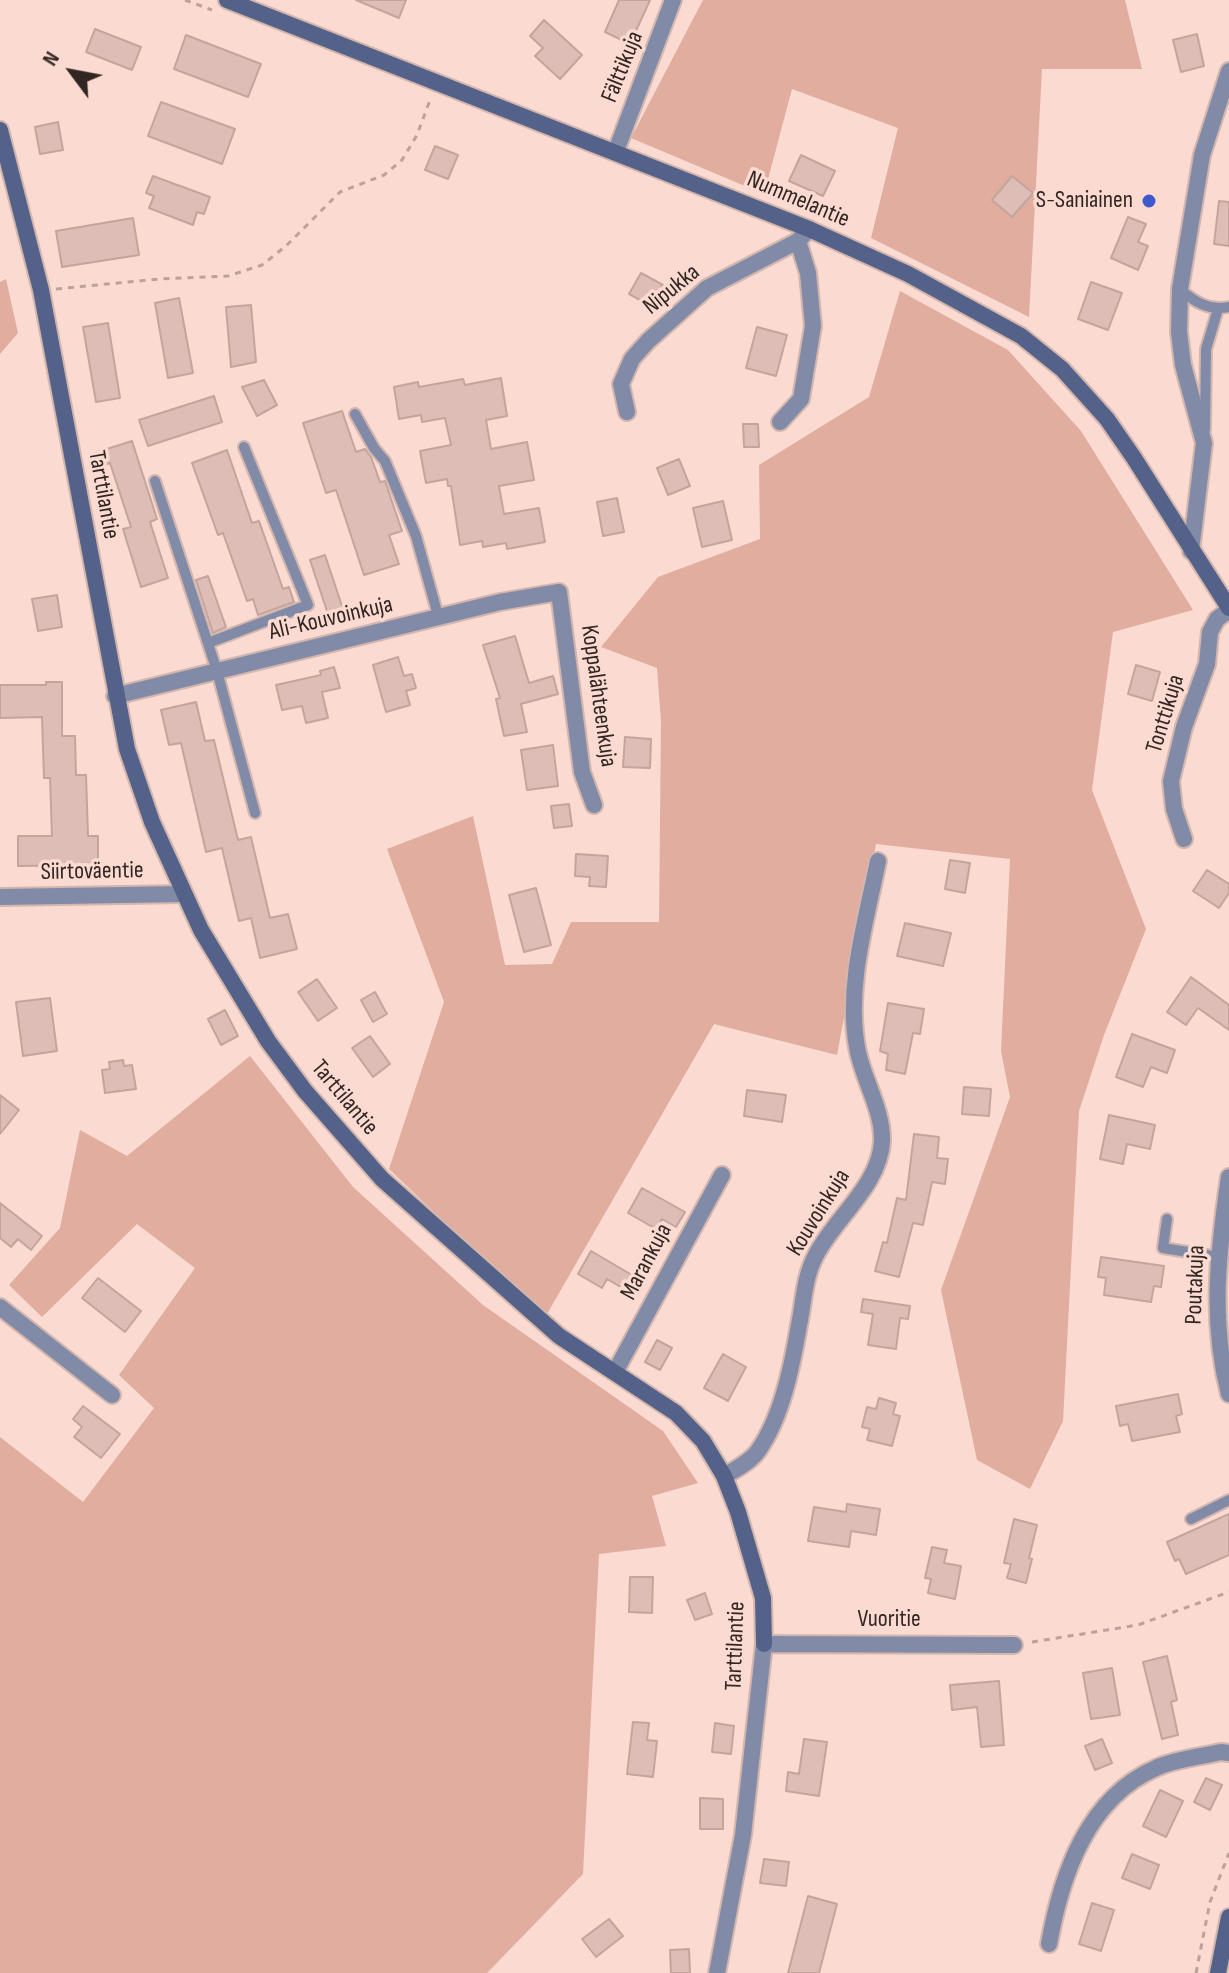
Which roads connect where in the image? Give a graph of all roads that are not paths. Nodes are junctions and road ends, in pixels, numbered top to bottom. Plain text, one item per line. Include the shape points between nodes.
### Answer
1 (227, 0) edge
2 (673, 0) edge
3 (1229, 71) edge
4 (0, 130) edge
5 (616, 151) junction
6 (803, 235) junction
7 (1180, 289) junction
8 (1223, 308) edge
9 (627, 412) dead end
10 (355, 414) dead end
11 (780, 422) dead end
12 (1204, 443) junction
13 (244, 447) dead end
14 (155, 481) dead end
15 (1191, 551) junction
16 (559, 592) joint
17 (1229, 609) edge
18 (439, 619) junction
19 (208, 643) junction
20 (217, 671) junction
21 (115, 696) junction
22 (594, 805) dead end
23 (255, 813) dead end
24 (1184, 839) dead end
25 (878, 861) dead end
26 (183, 894) junction
27 (0, 897) edge
28 (722, 1175) dead end
29 (1229, 1177) edge
30 (1167, 1219) dead end
31 (1219, 1257) junction
32 (0, 1307) edge
33 (615, 1372) junction
34 (1229, 1394) edge
35 (112, 1395) dead end
36 (724, 1476) junction
37 (1229, 1500) edge
38 (1191, 1519) dead end
39 (764, 1644) junction
40 (1014, 1645) road end
41 (1229, 1753) edge
42 (1229, 1917) edge
43 (1049, 1944) dead end
44 (717, 1973) edge
45 (1218, 1973) edge

1 - 5 street, Nummelantie
2 - 5 street, Fälttikuja
3 - 7 street via 1202,155
4 - 21 street, Tarttilantie via 41,290
5 - 6 street, Nummelantie
6 - 9 street, Nipukka via 707,288 648,341 621,384
6 - 11 street via 813,326 801,399
6 - 15 street, Nummelantie via 921,280 1021,336 1052,361 1107,419
7 - 8 lane via 1193,301
7 - 12 street via 1183,365
8 - 12 lane via 1206,349
10 - 18 lane via 385,461 416,536
12 - 15 street
13 - 19 lane via 308,605
14 - 19 lane
15 - 17 street, Nummelantie
16 - 18 street, Ali-Kouvoinkuja
16 - 22 street, Koppalähteenkuja via 582,772
17 - 24 street, Tonttikuja via 1210,632 1207,664 1171,781
18 - 20 street, Ali-Kouvoinkuja
19 - 20 lane
20 - 21 street, Ali-Kouvoinkuja
20 - 23 lane
21 - 26 street, Tarttilantie via 152,822
25 - 36 street, Kouvoinkuja via 853,993 857,1047 882,1139 877,1162 808,1273 799,1327 769,1430 756,1454
26 - 27 street, Siirtoväentie
26 - 33 street, Tarttilantie via 268,1041 382,1179 559,1336
28 - 33 street, Marankuja
29 - 31 street, Poutakuja
30 - 31 lane via 1163,1248
31 - 34 street, Poutakuja via 1217,1337
32 - 35 street
33 - 36 street, Tarttilantie via 676,1413 703,1441
36 - 39 street, Tarttilantie via 763,1598
37 - 38 lane
39 - 40 street, Vuoritie
39 - 44 street, Tarttilantie via 743,1835
41 - 43 street via 1157,1767 1127,1784 1100,1811 1081,1841 1056,1902
42 - 45 street

